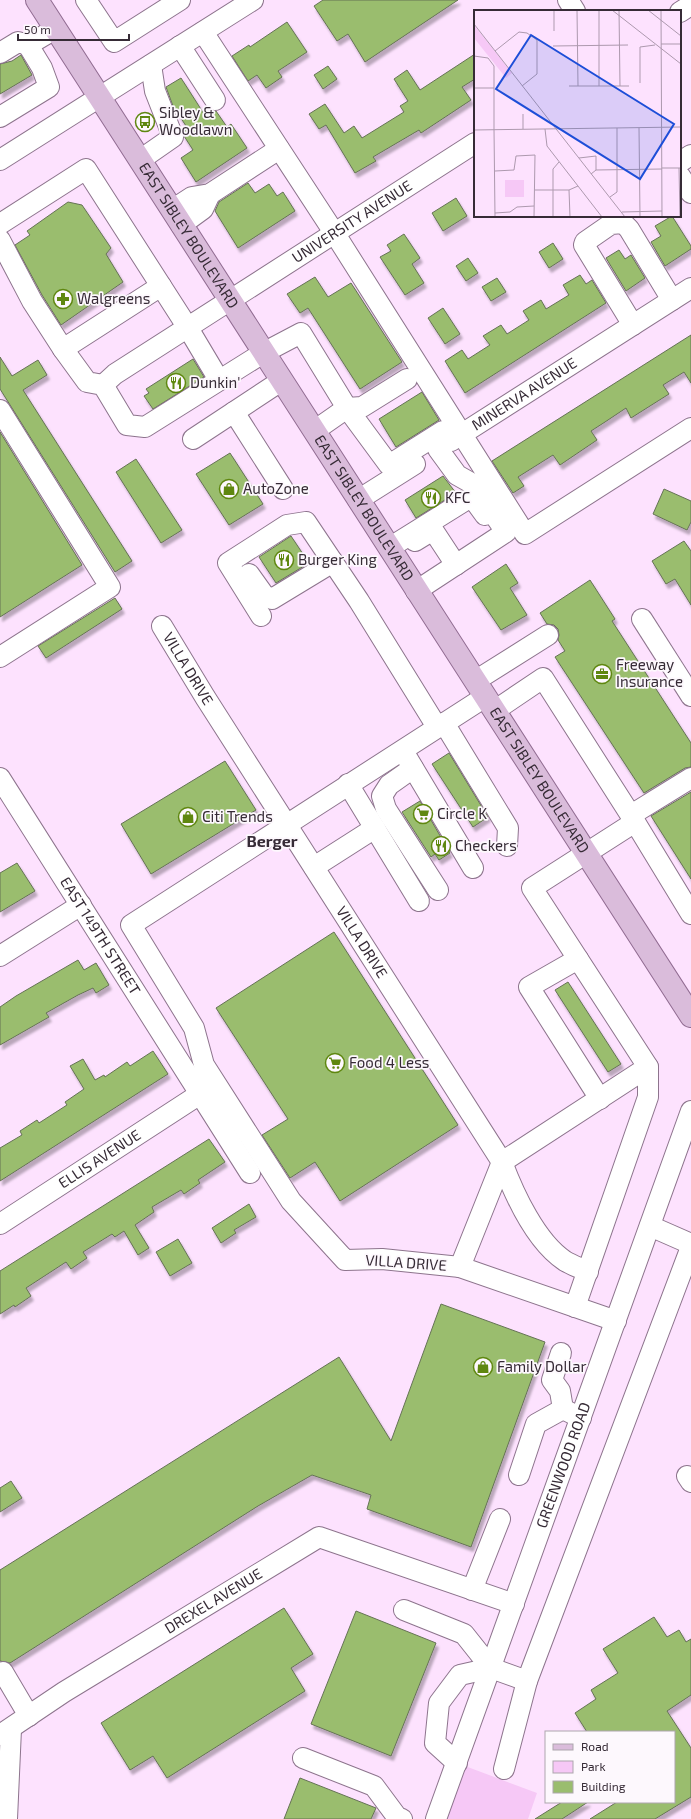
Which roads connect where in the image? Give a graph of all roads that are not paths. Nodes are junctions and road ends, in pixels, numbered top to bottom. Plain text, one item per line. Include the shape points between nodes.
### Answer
1 (37, 0) edge
2 (86, 0) edge
3 (180, 0) edge
4 (568, 0) edge
5 (243, 3) edge
6 (691, 5) edge
7 (574, 10) edge
8 (681, 11) edge
9 (55, 29) junction
10 (203, 32) junction
11 (28, 45) junction
12 (180, 46) junction
13 (0, 53) edge
14 (151, 65) junction
15 (99, 97) junction
16 (215, 100) dead end
17 (0, 117) edge
18 (474, 144) edge
19 (279, 149) junction
20 (691, 155) edge
21 (0, 160) edge
22 (140, 160) junction
23 (681, 161) edge
24 (176, 218) junction
25 (0, 224) edge
26 (335, 234) junction
27 (0, 240) edge
28 (161, 286) junction
29 (691, 288) edge
30 (672, 300) junction
31 (230, 301) junction
32 (633, 325) junction
33 (188, 328) junction
34 (63, 348) junction
35 (263, 353) junction
36 (407, 379) dead end
37 (219, 380) junction
38 (281, 381) junction
39 (103, 385) junction
40 (348, 408) junction
41 (0, 410) edge
42 (234, 412) junction
43 (691, 428) edge
44 (314, 431) junction
45 (447, 438) junction
46 (193, 439) dead end
47 (283, 488) dead end
48 (358, 500) junction
49 (500, 536) junction
50 (391, 552) junction
51 (239, 556) junction
52 (333, 562) junction
53 (456, 565) junction
54 (416, 591) junction
55 (261, 616) dead end
56 (642, 619) dead end
57 (162, 626) dead end
58 (548, 635) dead end
59 (0, 657) edge
60 (484, 696) junction
61 (691, 696) edge
62 (440, 725) junction
63 (402, 750) junction
64 (413, 768) junction
65 (0, 778) edge
66 (691, 778) edge
67 (348, 784) junction
68 (633, 818) junction
69 (286, 824) junction
70 (375, 828) junction
71 (507, 846) dead end
72 (586, 853) junction
73 (314, 867) junction
74 (473, 868) dead end
75 (438, 890) dead end
76 (420, 902) dead end
77 (80, 905) junction
78 (691, 914) edge
79 (0, 956) edge
80 (578, 958) junction
81 (691, 1016) edge
82 (648, 1067) junction
83 (200, 1094) junction
84 (600, 1099) junction
85 (691, 1111) edge
86 (502, 1162) junction
87 (250, 1173) dead end
88 (0, 1224) edge
89 (650, 1226) junction
90 (691, 1246) edge
91 (460, 1268) junction
92 (588, 1272) junction
93 (575, 1308) junction
94 (616, 1321) junction
95 (560, 1353) dead end
96 (563, 1409) junction
97 (581, 1418) junction
98 (519, 1475) dead end
99 (500, 1519) dead end
100 (472, 1590) junction
101 (514, 1604) junction
102 (404, 1610) dead end
103 (491, 1668) junction
104 (3, 1672) dead end
105 (527, 1681) junction
106 (28, 1716) junction
107 (5, 1732) edge
108 (303, 1758) dead end
109 (457, 1763) junction
110 (504, 1769) dead end
111 (7, 1819) edge
112 (402, 1819) edge
113 (436, 1819) edge

1 - 9 main road, EAST SIBLEY BOULEVARD
2 - 3 street via 114,42
4 - 7 street
5 - 10 street
6 - 8 street
9 - 11 street
9 - 15 main road, EAST SIBLEY BOULEVARD
10 - 12 street
10 - 19 street
11 - 13 street via 18,42
11 - 17 street via 42,68 49,87
12 - 14 street
12 - 16 street
14 - 15 street
14 - 22 street via 155,91 173,137
15 - 21 street
15 - 22 main road, EAST SIBLEY BOULEVARD
18 - 26 street, UNIVERSITY AVENUE
19 - 24 street via 210,194 192,197
19 - 26 street
20 - 23 street
22 - 24 main road, EAST SIBLEY BOULEVARD
24 - 31 main road, EAST SIBLEY BOULEVARD
25 - 28 street via 86,169
26 - 31 street, UNIVERSITY AVENUE
26 - 45 street
27 - 34 street via 32,301
28 - 33 street
28 - 34 street
29 - 30 street, MINERVA AVENUE
30 - 32 street, MINERVA AVENUE
30 - 32 street via 629,229 623,223 612,224 584,245
31 - 33 street, UNIVERSITY AVENUE
31 - 35 main road, EAST SIBLEY BOULEVARD
32 - 45 street, MINERVA AVENUE
33 - 37 street
33 - 39 street, UNIVERSITY AVENUE via 115,374
34 - 39 street via 87,382
35 - 37 street
35 - 38 main road, EAST SIBLEY BOULEVARD
35 - 40 street via 301,334
36 - 40 street via 362,407
37 - 39 street via 145,427 127,425
38 - 42 street
38 - 44 main road, EAST SIBLEY BOULEVARD
40 - 44 street
40 - 45 street via 389,465
41 - 59 street via 110,587
42 - 46 street
42 - 47 street
43 - 45 street via 525,534
44 - 48 main road, EAST SIBLEY BOULEVARD
45 - 48 street, MINERVA AVENUE
45 - 49 street via 457,475 473,484 506,532
48 - 50 main road, EAST SIBLEY BOULEVARD
49 - 50 street via 474,500 466,500
49 - 53 street
50 - 53 street via 433,530
50 - 54 main road, EAST SIBLEY BOULEVARD
51 - 52 street via 287,525 306,522
51 - 52 street via 264,595 272,599
51 - 55 street via 228,563
52 - 62 street
53 - 54 street
54 - 60 main road, EAST SIBLEY BOULEVARD
56 - 61 street
57 - 69 street, VILLA DRIVE
58 - 60 street
60 - 62 street
60 - 68 street via 543,678
60 - 72 main road, EAST SIBLEY BOULEVARD
62 - 63 street
62 - 71 street via 508,828
63 - 64 street
63 - 67 street
64 - 74 street
64 - 75 street via 389,785 382,796 386,809
65 - 77 street, EAST 149TH STREET
66 - 68 street
67 - 69 street
67 - 70 street
68 - 72 street
68 - 78 street
69 - 73 street, VILLA DRIVE
69 - 91 street, VILLA DRIVE via 131,925 194,1028 204,1065 287,1195 346,1260 382,1259
70 - 73 street
70 - 76 street
72 - 80 street via 532,888
72 - 81 main road, EAST SIBLEY BOULEVARD
73 - 86 street, VILLA DRIVE
77 - 79 street
77 - 83 street, EAST 149TH STREET
80 - 82 street
80 - 84 street via 529,987
82 - 84 street
82 - 92 street via 648,1097
83 - 87 street, EAST 149TH STREET
83 - 88 street, ELLIS AVENUE
84 - 86 street
85 - 89 street, GREENWOOD ROAD
86 - 91 street, VILLA DRIVE
86 - 92 street via 514,1193 545,1242 565,1261
89 - 90 street
89 - 94 street, GREENWOOD ROAD
90 - 105 street
91 - 93 street, VILLA DRIVE
92 - 93 street
93 - 94 street, VILLA DRIVE
94 - 97 street, GREENWOOD ROAD
95 - 96 street via 552,1380 560,1391
96 - 97 street
96 - 98 street via 536,1424
97 - 101 street, GREENWOOD ROAD
99 - 100 street
100 - 101 street, DREXEL AVENUE
100 - 106 street, DREXEL AVENUE via 319,1537
101 - 103 street, GREENWOOD ROAD
102 - 103 street via 464,1634
103 - 105 street
103 - 109 street, GREENWOOD ROAD
103 - 109 street via 460,1675 439,1703 435,1743
104 - 106 street
105 - 110 street
106 - 107 street, DREXEL AVENUE
107 - 111 street, DREXEL AVENUE
108 - 112 street via 374,1786 397,1817
109 - 113 street, GREENWOOD ROAD

